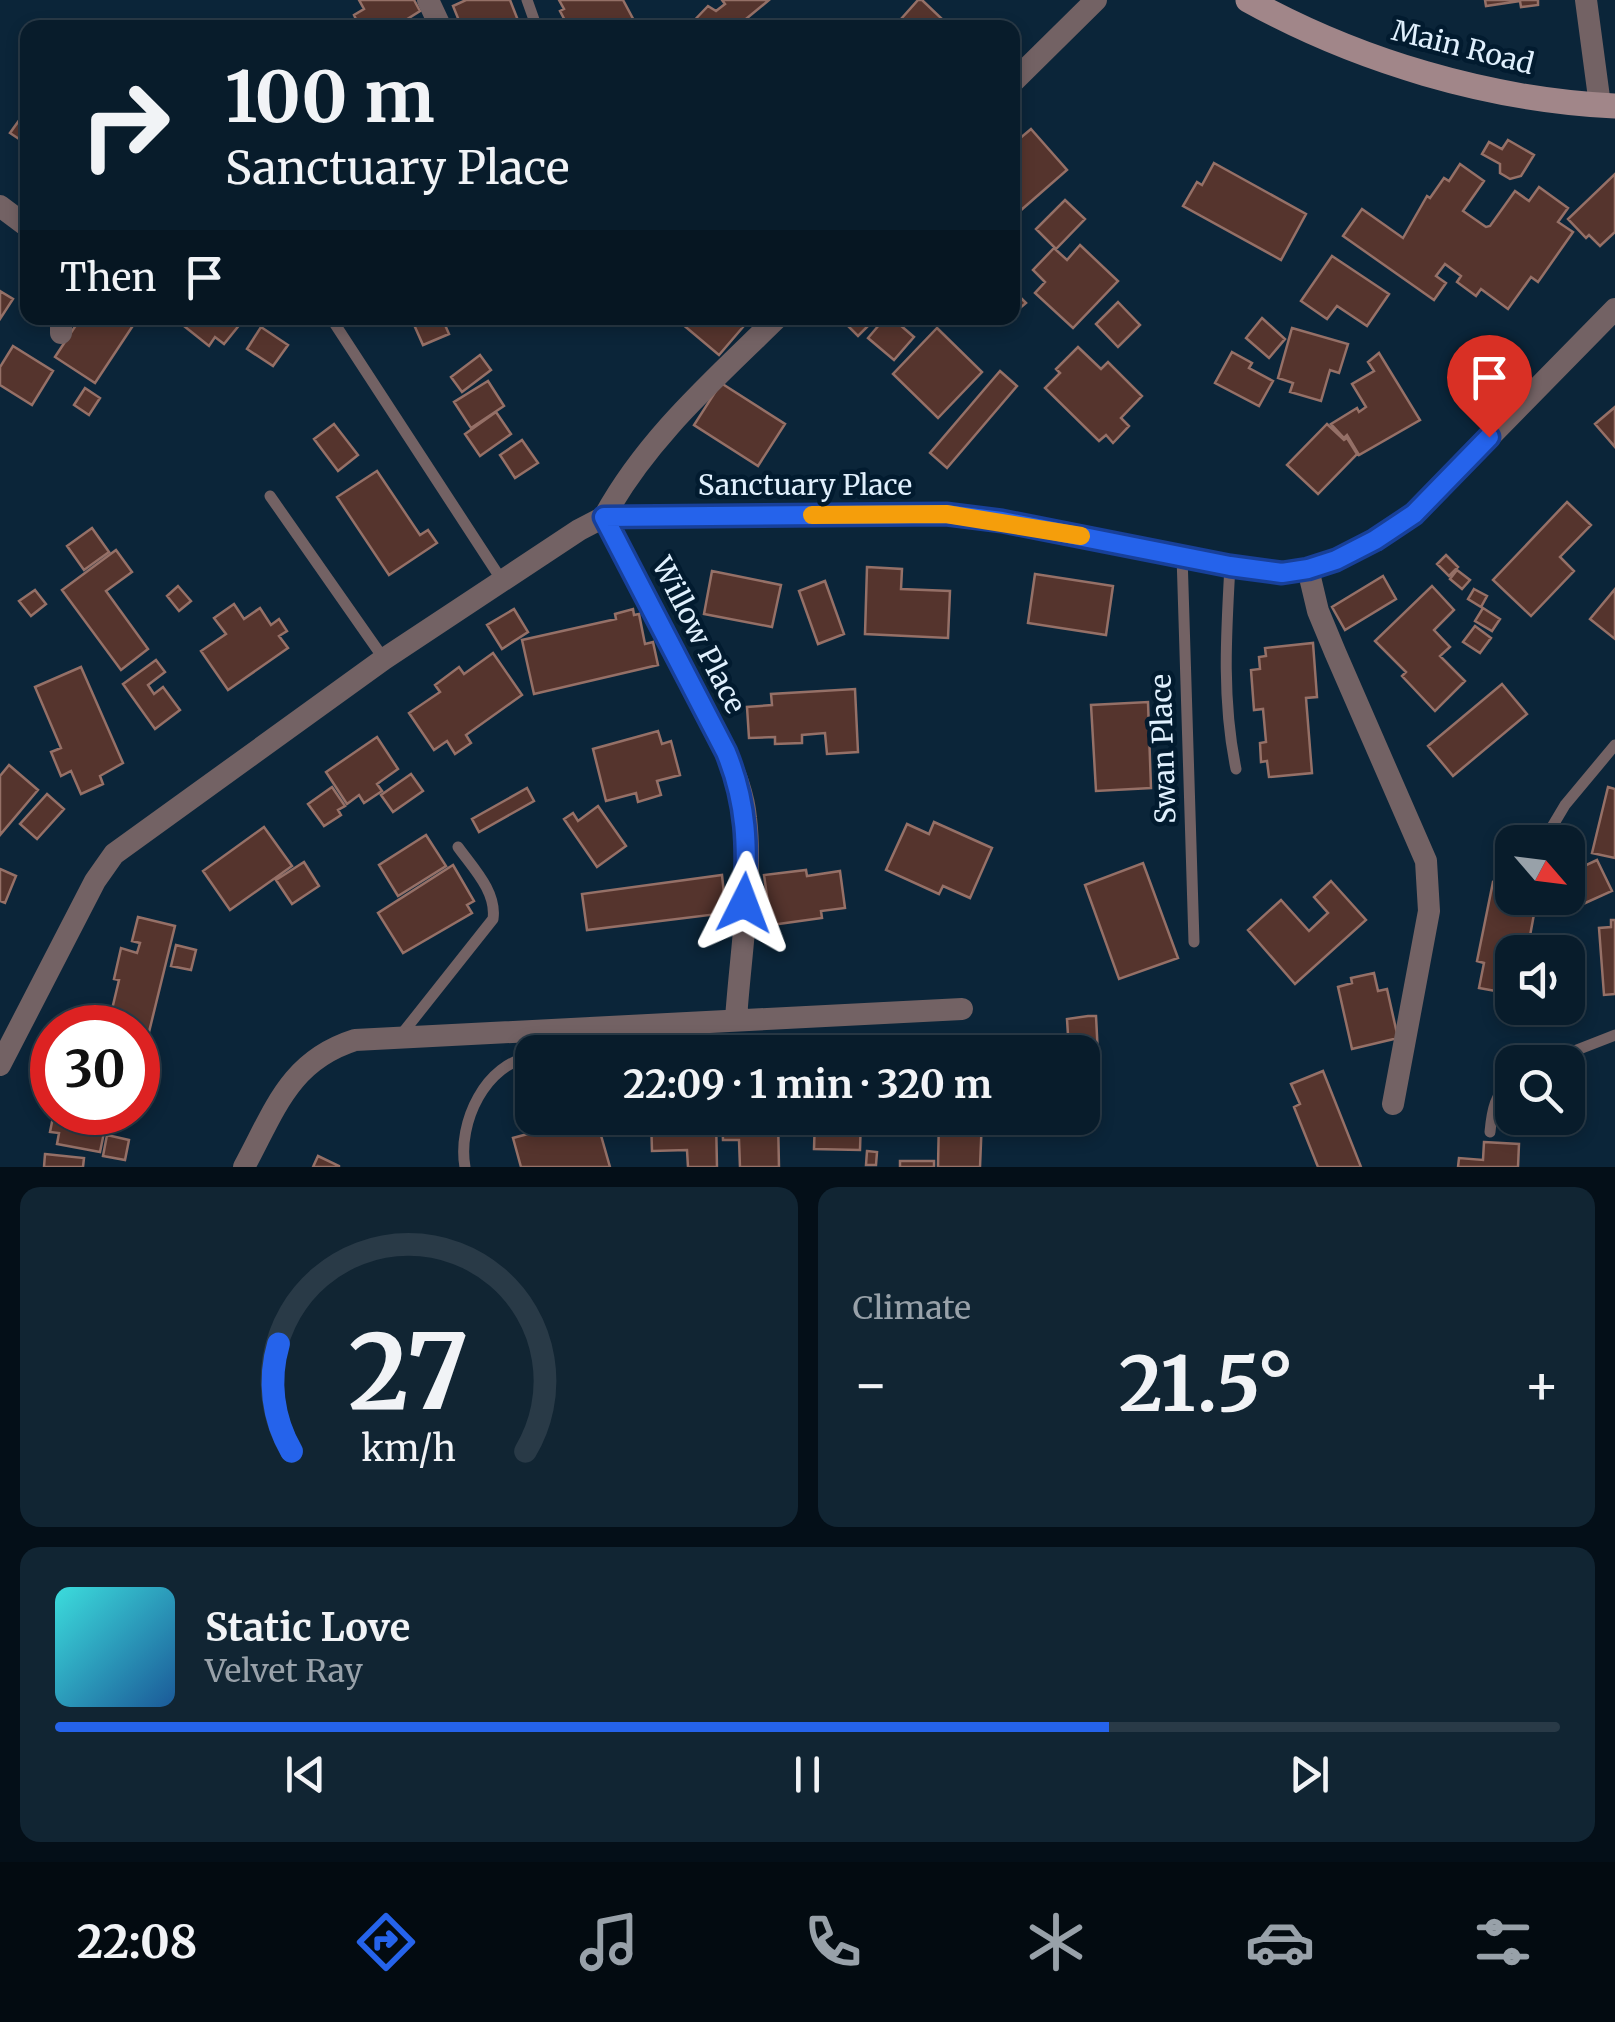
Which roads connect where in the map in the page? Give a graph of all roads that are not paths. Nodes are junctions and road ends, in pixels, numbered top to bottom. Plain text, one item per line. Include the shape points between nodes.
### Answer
1 (1096, 0) edge
2 (1248, 0) edge
3 (1586, 0) edge
4 (1020, 76) edge
5 (1608, 105) edge
6 (1615, 309) edge
7 (336, 325) edge
8 (770, 325) edge
9 (270, 496) dead end
10 (604, 517) junction
11 (1182, 555) junction
12 (1230, 566) junction
13 (1308, 569) junction
14 (503, 582) junction
15 (384, 659) junction
16 (1615, 745) edge
17 (1236, 769) dead end
18 (1553, 825) edge
19 (458, 848) dead end
20 (1194, 942) dead end
21 (962, 1009) dead end
22 (736, 1020) junction
23 (573, 1028) junction
24 (573, 1035) edge
25 (1615, 1035) edge
26 (399, 1037) junction
27 (1585, 1047) edge
28 (515, 1060) edge
29 (0, 1065) edge
30 (1495, 1103) edge
31 (1393, 1104) dead end
32 (1490, 1132) dead end
33 (244, 1167) edge
34 (465, 1167) edge

1 - 4 street
2 - 5 main road, Main Road via 1386,62 1458,82
3 - 5 street
6 - 13 street, Sanctuary Place via 1414,514 1375,540
7 - 14 lane
8 - 10 street via 638,460
9 - 15 lane
10 - 11 street, Sanctuary Place via 946,514
10 - 14 street, Sanctuary Place
10 - 22 street, Willow Place via 740,784 747,864
11 - 12 street, Sanctuary Place
11 - 20 lane, Swan Place
12 - 13 street, Sanctuary Place
12 - 17 lane via 1226,710
13 - 31 street via 1334,652 1426,860 1429,912
14 - 15 street, Sanctuary Place
15 - 29 street, Sanctuary Place via 114,854
16 - 18 lane
19 - 26 lane via 490,894 492,918
21 - 22 street
22 - 23 street
23 - 24 lane
23 - 26 street
25 - 27 lane
26 - 33 street via 356,1040 308,1063 287,1087
28 - 34 lane via 490,1079 475,1107
30 - 32 lane

